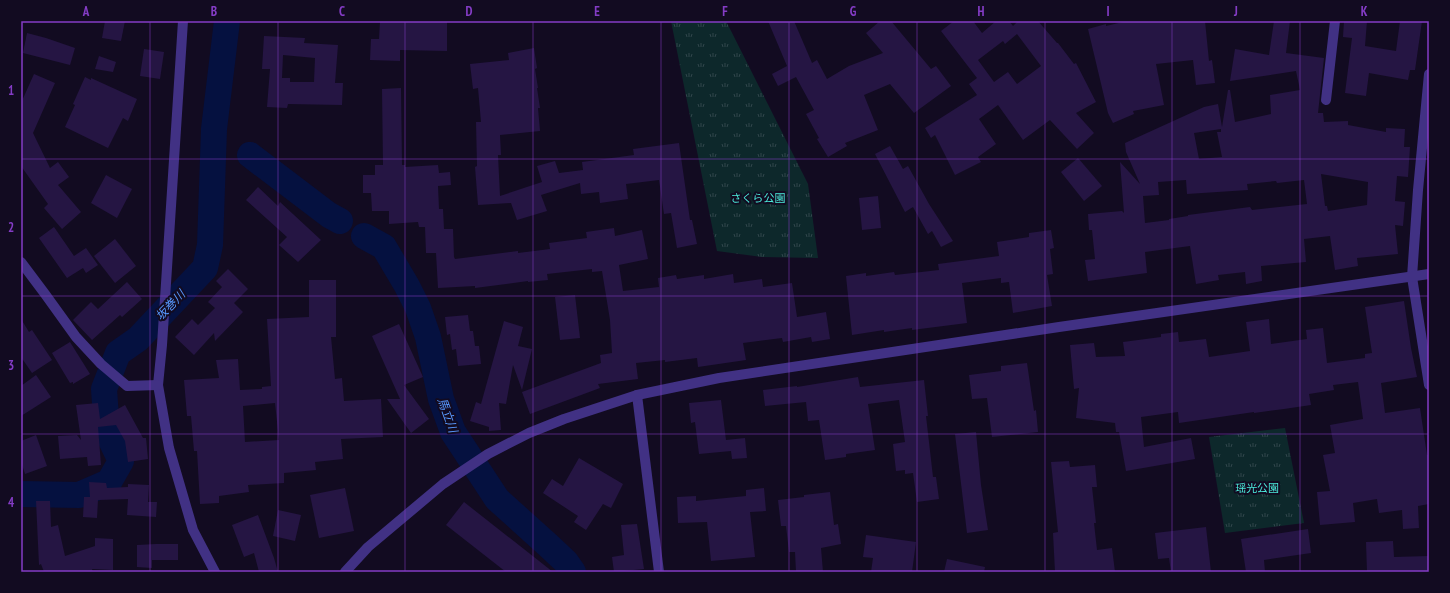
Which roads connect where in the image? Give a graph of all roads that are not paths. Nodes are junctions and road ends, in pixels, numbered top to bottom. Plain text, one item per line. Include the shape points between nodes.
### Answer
1 (183, 21) edge
2 (1336, 21) edge
3 (1429, 74) edge
4 (1326, 100) dead end
5 (1427, 121) edge
6 (21, 262) edge
7 (1429, 274) edge
8 (1412, 277) junction
9 (158, 385) junction
10 (1429, 385) edge
11 (637, 395) junction
12 (215, 572) edge
13 (345, 572) edge
14 (659, 572) edge

1 - 9 street
2 - 4 street
3 - 5 street
5 - 8 street via 1418,190
6 - 9 street via 76,337 101,364 127,386
7 - 8 street
8 - 10 street
8 - 11 street via 727,376
9 - 12 street via 169,448 193,530
11 - 13 street via 529,432 488,454 443,484 368,547
11 - 14 street

